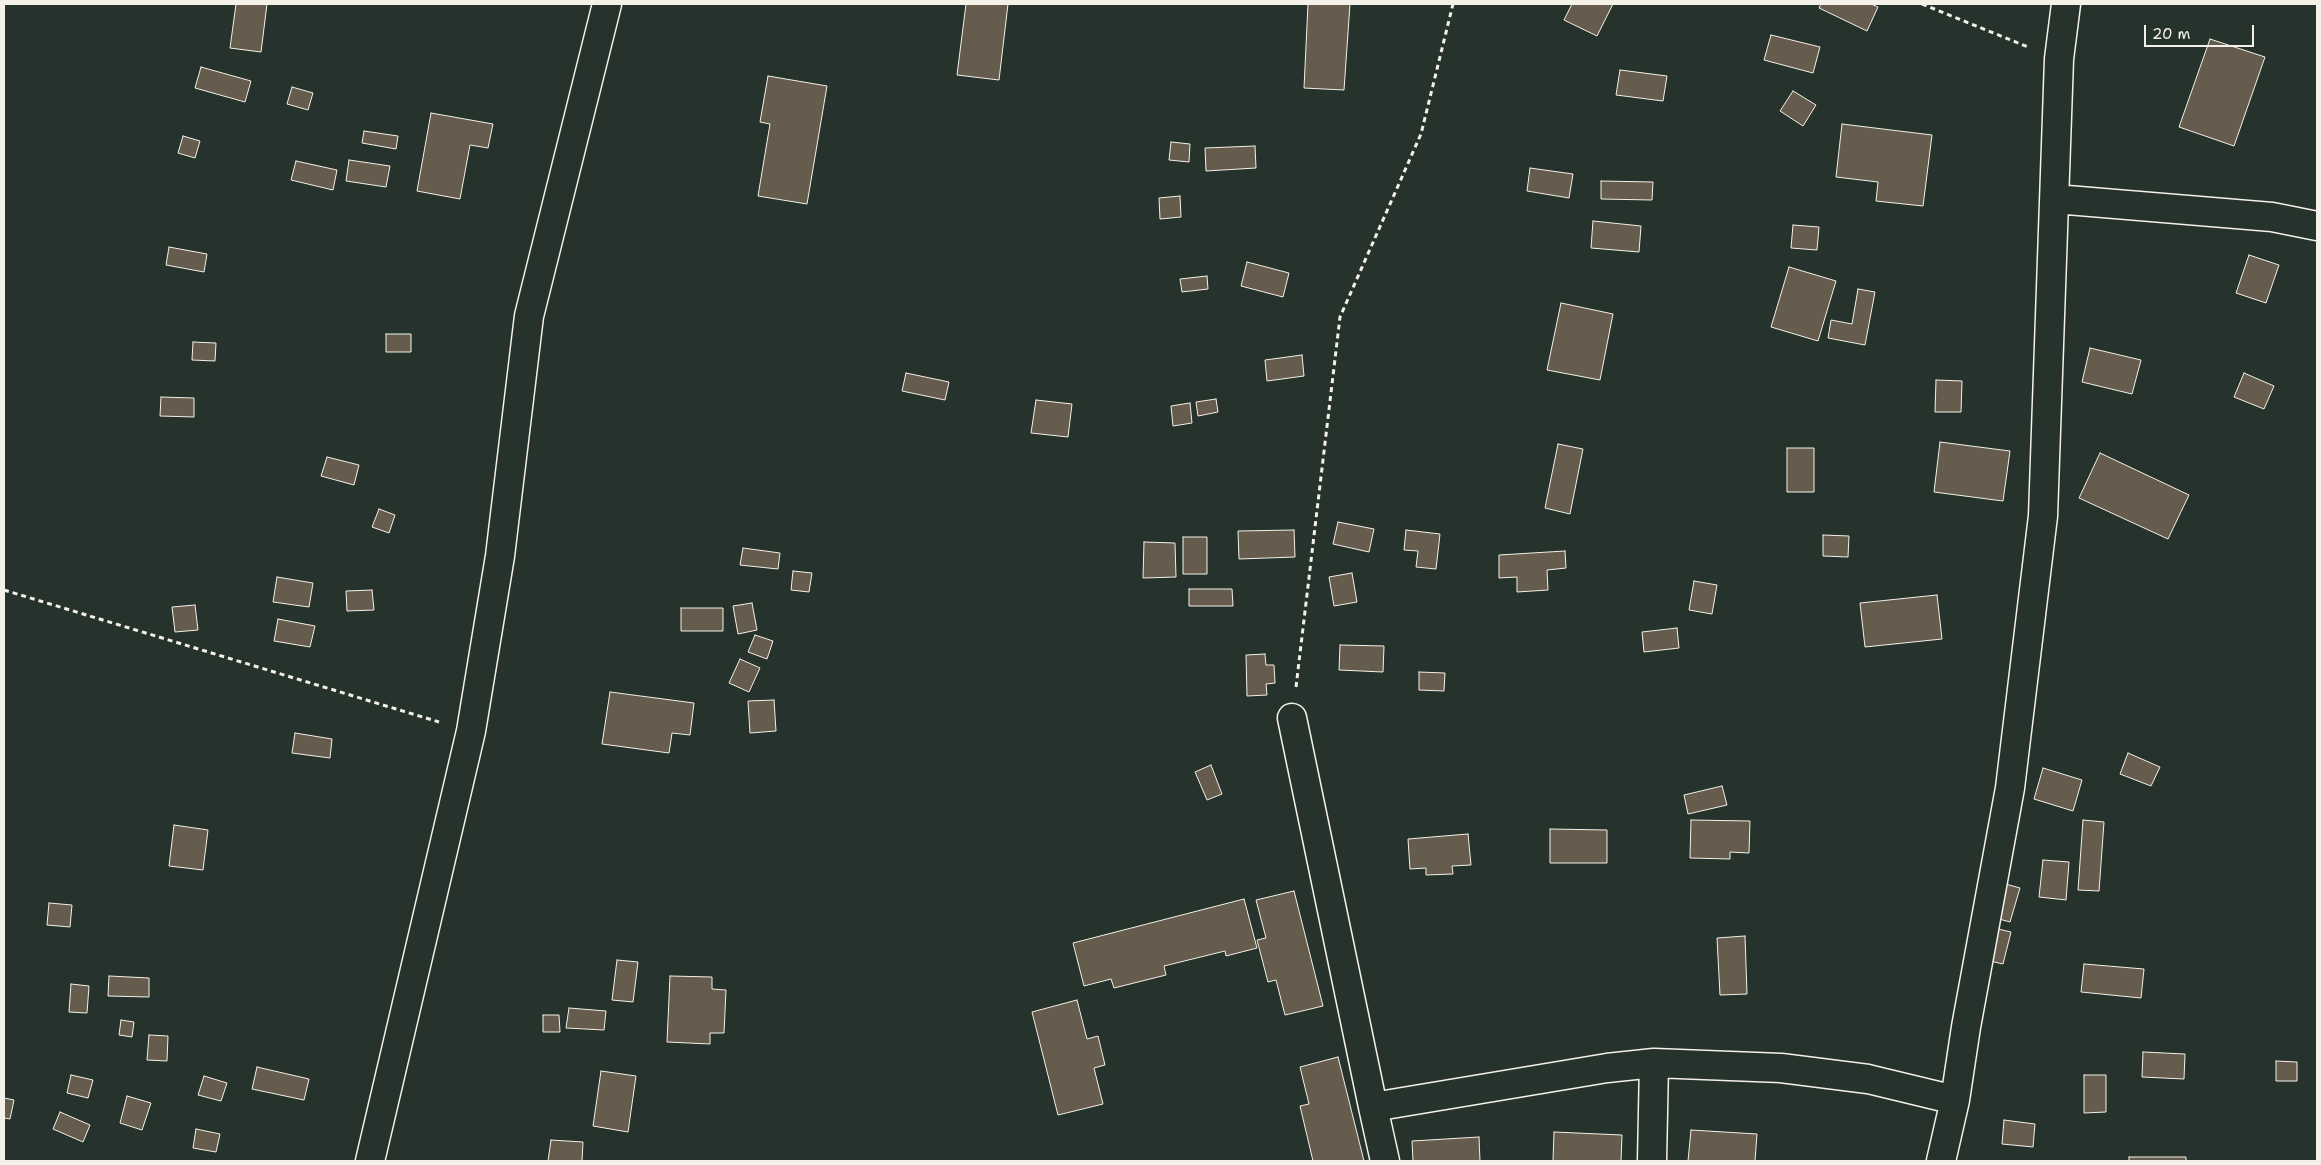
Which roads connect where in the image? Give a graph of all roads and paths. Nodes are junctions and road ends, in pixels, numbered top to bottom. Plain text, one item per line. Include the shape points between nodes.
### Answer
1 (607, 4) edge
2 (1453, 4) edge
3 (1922, 4) edge
4 (2066, 4) edge
5 (2059, 59) junction
6 (2055, 199) junction
7 (2317, 226) edge
8 (4, 590) edge
9 (1292, 718) joint
10 (470, 732) junction
11 (1654, 1063) junction
12 (1956, 1100) junction
13 (1373, 1106) junction
14 (370, 1161) edge
15 (1385, 1161) edge
16 (1652, 1161) edge
17 (1941, 1161) edge

1 - 10 street via 529,316 500,556
2 - 9 path via 1421,134 1340,317
3 - 5 path
4 - 5 street
5 - 6 street
6 - 7 street via 2272,216
6 - 12 street via 2043,516 2010,788 1966,1027
8 - 10 path
9 - 13 street
10 - 14 street
11 - 12 street via 1801,1071 1868,1079
11 - 13 street
11 - 16 street
12 - 17 street
13 - 15 street

